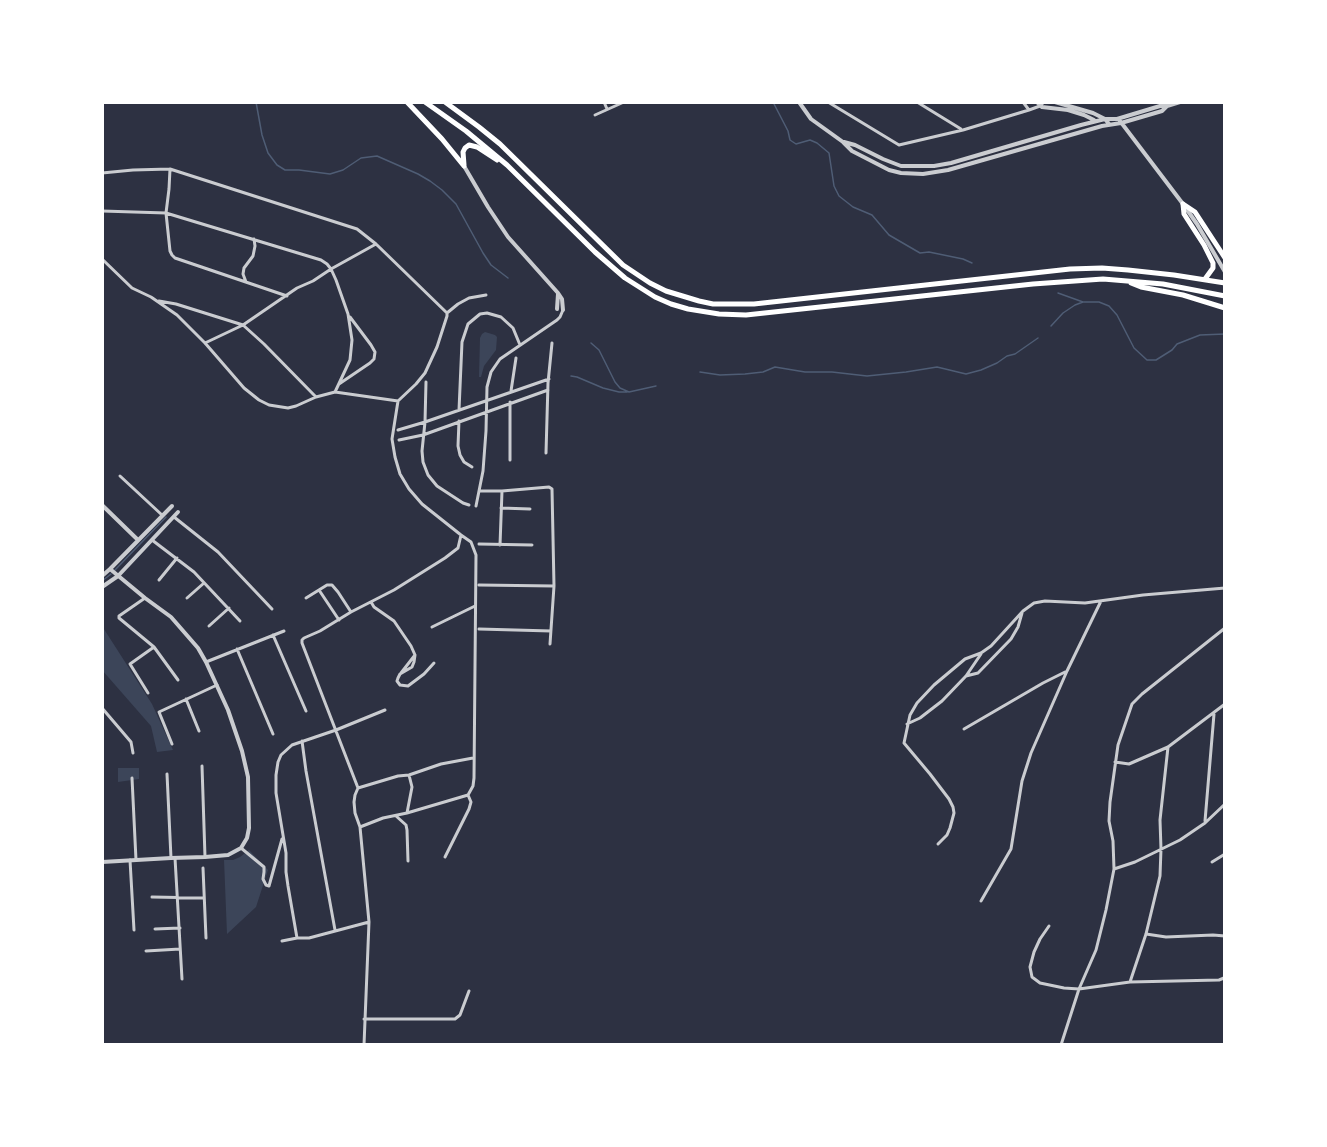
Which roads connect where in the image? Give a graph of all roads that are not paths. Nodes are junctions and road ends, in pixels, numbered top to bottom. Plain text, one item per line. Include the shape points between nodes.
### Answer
1 (407, 102) edge
2 (425, 102) edge
3 (445, 102) edge
4 (604, 102) edge
5 (624, 102) edge
6 (799, 102) edge
7 (828, 102) edge
8 (917, 102) edge
9 (1023, 102) edge
10 (1044, 102) edge
11 (1055, 102) edge
12 (1180, 102) edge
13 (1038, 104) edge
14 (607, 109) junction
15 (1029, 111) junction
16 (595, 115) dead end
17 (1105, 120) junction
18 (1096, 121) junction
19 (1119, 121) junction
20 (1109, 124) junction
21 (1102, 126) junction
22 (963, 130) junction
23 (843, 142) junction
24 (507, 165) junction
25 (464, 166) junction
26 (170, 169) junction
27 (102, 173) edge
28 (1183, 204) junction
29 (102, 211) edge
30 (166, 213) junction
31 (254, 239) junction
32 (376, 244) junction
33 (1225, 258) edge
34 (102, 259) edge
35 (331, 269) junction
36 (1225, 272) edge
37 (1205, 279) junction
38 (1127, 280) junction
39 (246, 282) junction
40 (1225, 283) edge
41 (558, 293) junction
42 (486, 295) dead end
43 (287, 296) junction
44 (1225, 296) edge
45 (156, 300) junction
46 (1225, 308) edge
47 (557, 309) joint
48 (563, 310) joint
49 (447, 313) junction
50 (348, 314) junction
51 (553, 321) junction
52 (243, 325) junction
53 (205, 343) junction
54 (552, 343) dead end
55 (520, 345) junction
56 (516, 358) dead end
57 (548, 381) junction
58 (426, 382) dead end
59 (338, 385) junction
60 (548, 390) junction
61 (511, 391) junction
62 (335, 393) junction
63 (316, 397) junction
64 (487, 400) junction
65 (398, 401) junction
66 (510, 405) junction
67 (459, 410) junction
68 (486, 411) junction
69 (425, 422) junction
70 (459, 422) junction
71 (398, 430) dead end
72 (423, 435) junction
73 (399, 440) dead end
74 (546, 453) dead end
75 (510, 459) dead end
76 (472, 467) dead end
77 (120, 476) dead end
78 (479, 491) junction
79 (502, 491) junction
80 (469, 505) dead end
81 (102, 506) edge
82 (172, 506) joint
83 (476, 506) dead end
84 (501, 508) junction
85 (530, 508) dead end
86 (178, 512) joint
87 (162, 515) junction
88 (174, 517) junction
89 (461, 535) junction
90 (139, 540) junction
91 (152, 540) junction
92 (479, 544) dead end
93 (500, 545) junction
94 (532, 545) dead end
95 (177, 558) junction
96 (110, 569) junction
97 (102, 576) edge
98 (118, 576) junction
99 (159, 580) dead end
100 (204, 583) junction
101 (479, 585) dead end
102 (554, 586) junction
103 (102, 587) edge
104 (1225, 588) edge
105 (319, 590) junction
106 (145, 597) junction
107 (187, 598) dead end
108 (306, 598) dead end
109 (1101, 601) junction
110 (371, 602) junction
111 (475, 606) junction
112 (229, 608) junction
113 (272, 609) dead end
114 (1023, 611) junction
115 (351, 612) junction
116 (339, 620) junction
117 (240, 621) dead end
118 (210, 626) dead end
119 (432, 627) dead end
120 (1225, 628) edge
121 (479, 629) dead end
122 (284, 631) dead end
123 (551, 631) junction
124 (273, 635) junction
125 (550, 644) dead end
126 (154, 647) junction
127 (237, 649) junction
128 (981, 653) junction
129 (208, 661) junction
130 (434, 663) dead end
131 (1067, 671) junction
132 (966, 676) junction
133 (178, 680) dead end
134 (217, 685) junction
135 (148, 693) dead end
136 (186, 699) junction
137 (1225, 704) edge
138 (102, 708) edge
139 (385, 710) dead end
140 (306, 711) dead end
141 (1214, 713) junction
142 (907, 724) junction
143 (964, 729) dead end
144 (336, 730) junction
145 (199, 731) dead end
146 (273, 734) dead end
147 (302, 741) junction
148 (172, 744) dead end
149 (1168, 747) junction
150 (133, 753) dead end
151 (473, 758) junction
152 (1115, 762) junction
153 (202, 766) dead end
154 (167, 774) dead end
155 (409, 776) junction
156 (132, 778) dead end
157 (357, 788) junction
158 (468, 795) junction
159 (1225, 804) edge
160 (408, 813) junction
161 (395, 815) junction
162 (1205, 823) junction
163 (360, 827) junction
164 (283, 837) junction
165 (938, 844) dead end
166 (241, 848) junction
167 (1161, 849) junction
168 (1225, 854) edge
169 (445, 856) dead end
170 (173, 857) junction
171 (205, 857) junction
172 (130, 860) junction
173 (136, 860) junction
174 (408, 861) dead end
175 (102, 862) edge
176 (1212, 862) dead end
177 (203, 868) dead end
178 (1114, 869) junction
179 (152, 897) dead end
180 (178, 897) junction
181 (205, 898) junction
182 (981, 901) dead end
183 (369, 922) junction
184 (1049, 926) dead end
185 (180, 928) junction
186 (155, 929) dead end
187 (134, 930) dead end
188 (335, 930) junction
189 (1146, 934) junction
190 (1225, 936) edge
191 (206, 938) dead end
192 (297, 938) junction
193 (282, 941) dead end
194 (180, 949) junction
195 (146, 951) dead end
196 (1225, 975) edge
197 (182, 979) dead end
198 (1131, 982) junction
199 (1079, 989) junction
200 (470, 991) dead end
201 (364, 1019) junction
202 (364, 1045) edge
203 (1061, 1045) edge

1 - 25 highway
2 - 24 highway
3 - 37 highway via 500,144 623,265 650,284 699,301 754,304 1070,269 1102,268
4 - 14 street
5 - 14 street
6 - 23 street via 811,119
7 - 22 street via 899,145
8 - 22 street
9 - 15 street
10 - 13 street
11 - 17 street
12 - 19 street via 1162,111
13 - 15 street
13 - 18 street
14 - 16 street
15 - 22 street
17 - 18 street
17 - 19 street
17 - 20 street
18 - 21 street
18 - 23 street via 934,166 901,166
19 - 20 street
19 - 28 street
20 - 21 street
21 - 23 street via 923,174 889,170 852,151
24 - 25 highway via 472,145 465,148
24 - 38 highway via 625,278 671,304 697,311 746,315 1033,284
25 - 41 street via 508,237
26 - 27 street
26 - 30 street
26 - 32 street via 357,229
28 - 33 highway via 1195,212
28 - 36 street
28 - 37 highway via 1184,214 1213,263
29 - 30 street
30 - 31 street
30 - 39 street via 170,251 175,258
31 - 35 street via 321,260
31 - 39 street via 253,256 244,268
32 - 35 street
32 - 49 street
34 - 45 street via 132,288
35 - 43 street
35 - 50 street
37 - 40 highway
38 - 44 highway
38 - 46 highway
39 - 43 street
41 - 47 street
41 - 48 street
42 - 49 street via 469,298
43 - 52 street
45 - 52 street
45 - 53 street
47 - 51 street
48 - 51 street
49 - 65 street via 425,373
50 - 59 street via 352,351
50 - 59 street via 375,352 370,363
51 - 55 street
52 - 53 street
52 - 63 street
53 - 63 street via 244,388 269,405 288,408
54 - 57 street
55 - 64 street via 494,366 488,379
55 - 67 street via 513,328 494,314 480,314 468,324 462,342
56 - 61 street
57 - 60 street
57 - 61 street
58 - 69 street
59 - 62 street
60 - 66 street
60 - 74 street
61 - 64 street
62 - 63 street
62 - 65 street
64 - 67 street
64 - 68 street
65 - 89 street via 392,439 400,474 422,504
66 - 68 street
66 - 75 street
67 - 69 street
68 - 70 street
68 - 78 street
69 - 71 street
69 - 72 street
70 - 72 street
70 - 76 street via 460,454
72 - 73 street
72 - 80 street via 423,462 428,475 447,494
77 - 87 street
78 - 79 street
78 - 83 street
79 - 84 street
79 - 102 street via 549,487 553,491
81 - 90 street
82 - 86 street
82 - 87 street
84 - 85 street
84 - 93 street
86 - 88 street
87 - 90 street
88 - 91 street
88 - 113 street via 218,552
89 - 110 street via 452,554
89 - 111 street via 471,542 476,555
90 - 96 street
91 - 95 street
91 - 98 street
92 - 93 street
93 - 94 street
95 - 99 street
95 - 100 street
96 - 97 street
96 - 98 street
98 - 103 street
98 - 106 street
100 - 107 street
100 - 112 street
101 - 102 street
102 - 123 street
104 - 109 street
105 - 108 street
105 - 115 street via 332,585
105 - 116 street
106 - 126 street via 118,617
106 - 129 street via 171,617
109 - 114 street via 1045,601
109 - 131 street
110 - 115 street
110 - 130 street via 394,621 415,655 412,667 400,674 400,685 408,686
111 - 119 street
111 - 151 street
112 - 117 street
112 - 118 street
114 - 128 street
114 - 132 street via 1011,639 978,673
115 - 116 street
116 - 144 street via 302,640
120 - 152 street via 1132,704
121 - 123 street
122 - 124 street
123 - 125 street
124 - 127 street
124 - 140 street
126 - 133 street
126 - 135 street via 130,664
127 - 129 street
127 - 146 street
128 - 132 street
128 - 142 street via 965,659 934,686 917,703
129 - 134 street
131 - 143 street
131 - 182 street via 1026,766 1011,849
132 - 142 street via 931,710
134 - 136 street
134 - 166 street via 243,752 248,777 249,828
136 - 145 street
136 - 148 street via 159,712
137 - 141 street
138 - 150 street via 131,742
139 - 144 street
141 - 149 street
141 - 162 street
142 - 165 street via 904,743 953,807 950,828
144 - 147 street
144 - 157 street
147 - 164 street via 292,744 278,762 276,794
147 - 188 street
149 - 152 street via 1128,764
149 - 167 street
151 - 155 street
151 - 158 street via 473,786
152 - 178 street via 1109,812
153 - 171 street
154 - 170 street
155 - 157 street
155 - 160 street via 412,787
156 - 173 street
157 - 163 street via 354,802
158 - 160 street
158 - 169 street via 471,802
159 - 162 street
160 - 161 street
161 - 163 street
161 - 174 street via 408,830
162 - 167 street
163 - 183 street
164 - 166 street via 269,886 263,879 264,867
164 - 192 street
166 - 171 street via 228,855
167 - 178 street
167 - 189 street via 1160,876
168 - 176 street
170 - 171 street
170 - 173 street
170 - 180 street
172 - 173 street
172 - 175 street
172 - 187 street
177 - 181 street
178 - 199 street via 1096,950
179 - 180 street
180 - 181 street
180 - 185 street
181 - 191 street
183 - 188 street
183 - 201 street
184 - 199 street via 1034,952 1032,977 1051,986
185 - 186 street
185 - 194 street
188 - 192 street
189 - 190 street
189 - 198 street
192 - 193 street
194 - 195 street
194 - 197 street
196 - 198 street via 1219,980
198 - 199 street
199 - 203 street
200 - 201 street via 455,1018
201 - 202 street

